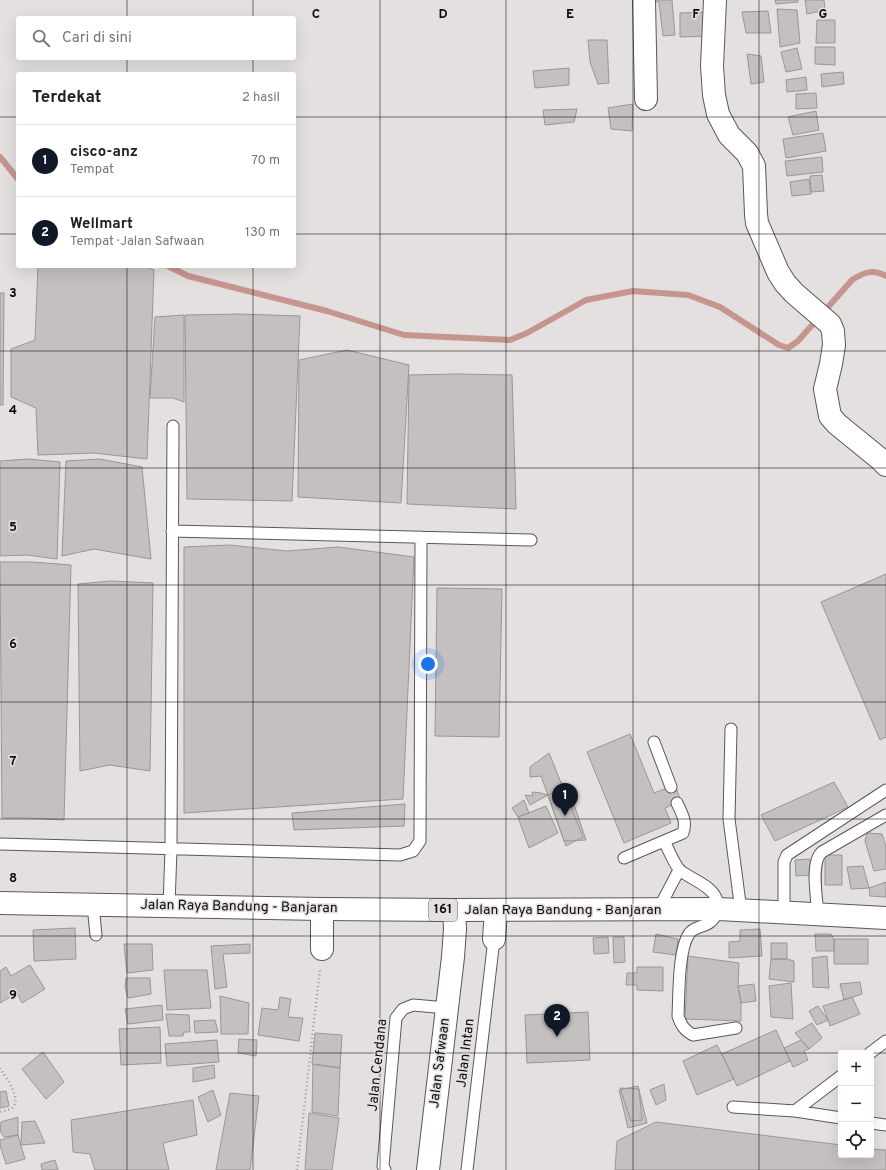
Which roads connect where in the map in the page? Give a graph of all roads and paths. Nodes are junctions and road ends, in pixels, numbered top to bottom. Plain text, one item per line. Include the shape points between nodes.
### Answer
1 (644, 0) edge
2 (715, 0) edge
3 (646, 99) dead end
4 (173, 426) dead end
5 (886, 465) edge
6 (172, 531) junction
7 (421, 537) junction
8 (531, 540) dead end
9 (731, 729) dead end
10 (654, 742) dead end
11 (671, 786) dead end
12 (886, 790) edge
13 (677, 803) dead end
14 (886, 815) edge
15 (664, 841) junction
16 (0, 844) edge
17 (171, 849) junction
18 (624, 858) dead end
19 (679, 870) junction
20 (0, 903) edge
21 (169, 906) junction
22 (322, 909) junction
23 (718, 909) junction
24 (496, 910) junction
25 (658, 910) junction
26 (741, 911) junction
27 (94, 913) junction
28 (784, 913) junction
29 (818, 914) junction
30 (886, 918) edge
31 (454, 934) junction
32 (96, 935) dead end
33 (494, 939) joint
34 (323, 940) joint
35 (446, 1008) junction
36 (736, 1028) dead end
37 (886, 1041) edge
38 (874, 1050) edge
39 (0, 1068) edge
40 (838, 1078) edge
41 (733, 1107) dead end
42 (795, 1111) junction
43 (0, 1112) edge
44 (838, 1118) edge
45 (874, 1123) edge
46 (886, 1125) edge
47 (297, 1170) edge
48 (385, 1170) edge
49 (428, 1170) edge
50 (467, 1170) edge

1 - 3 main road
2 - 5 main road via 712,66 714,96 718,114 729,135 747,153 754,166 757,223 778,272 794,293 822,317 833,331 834,345 825,389 830,416
4 - 6 lane
6 - 7 lane
6 - 17 lane
7 - 8 lane
7 - 17 lane via 420,841 413,851 400,855
9 - 26 lane via 729,819
10 - 11 lane
12 - 28 lane via 787,855 784,862
13 - 15 lane via 685,822 683,833
14 - 29 lane via 818,855 815,875
15 - 18 lane
15 - 19 lane
16 - 17 lane
17 - 21 lane
19 - 23 lane via 710,890 717,900
19 - 25 lane
20 - 27 main road, Jalan Raya Bandung - Banjaran / 161
21 - 22 main road, Jalan Raya Bandung - Banjaran / 161
21 - 27 main road, Jalan Raya Bandung - Banjaran / 161
22 - 31 main road, Jalan Raya Bandung - Banjaran / 161
22 - 34 main road
23 - 25 main road, Jalan Raya Bandung - Banjaran / 161
23 - 26 main road, Jalan Raya Bandung - Banjaran / 161
23 - 36 lane via 709,924 693,930 686,939 682,956 678,1016 683,1028 693,1035
24 - 25 main road, Jalan Raya Bandung - Banjaran / 161
24 - 31 main road, Jalan Raya Bandung - Banjaran / 161
24 - 33 main road
26 - 28 main road, Jalan Raya Bandung - Banjaran / 161
27 - 32 lane
28 - 29 main road, Jalan Raya Bandung - Banjaran / 161
29 - 30 main road, Jalan Raya Bandung - Banjaran / 161
31 - 35 main road, Jalan Safwaan
33 - 50 lane, Jalan Intan
34 - 47 path
35 - 48 lane, Jalan Cendana via 413,1005 403,1009 396,1018 383,1166
35 - 49 main road, Jalan Safwaan
37 - 38 lane
39 - 43 path via 16,1098 13,1107
40 - 42 lane
41 - 42 lane
42 - 44 lane
45 - 46 lane

